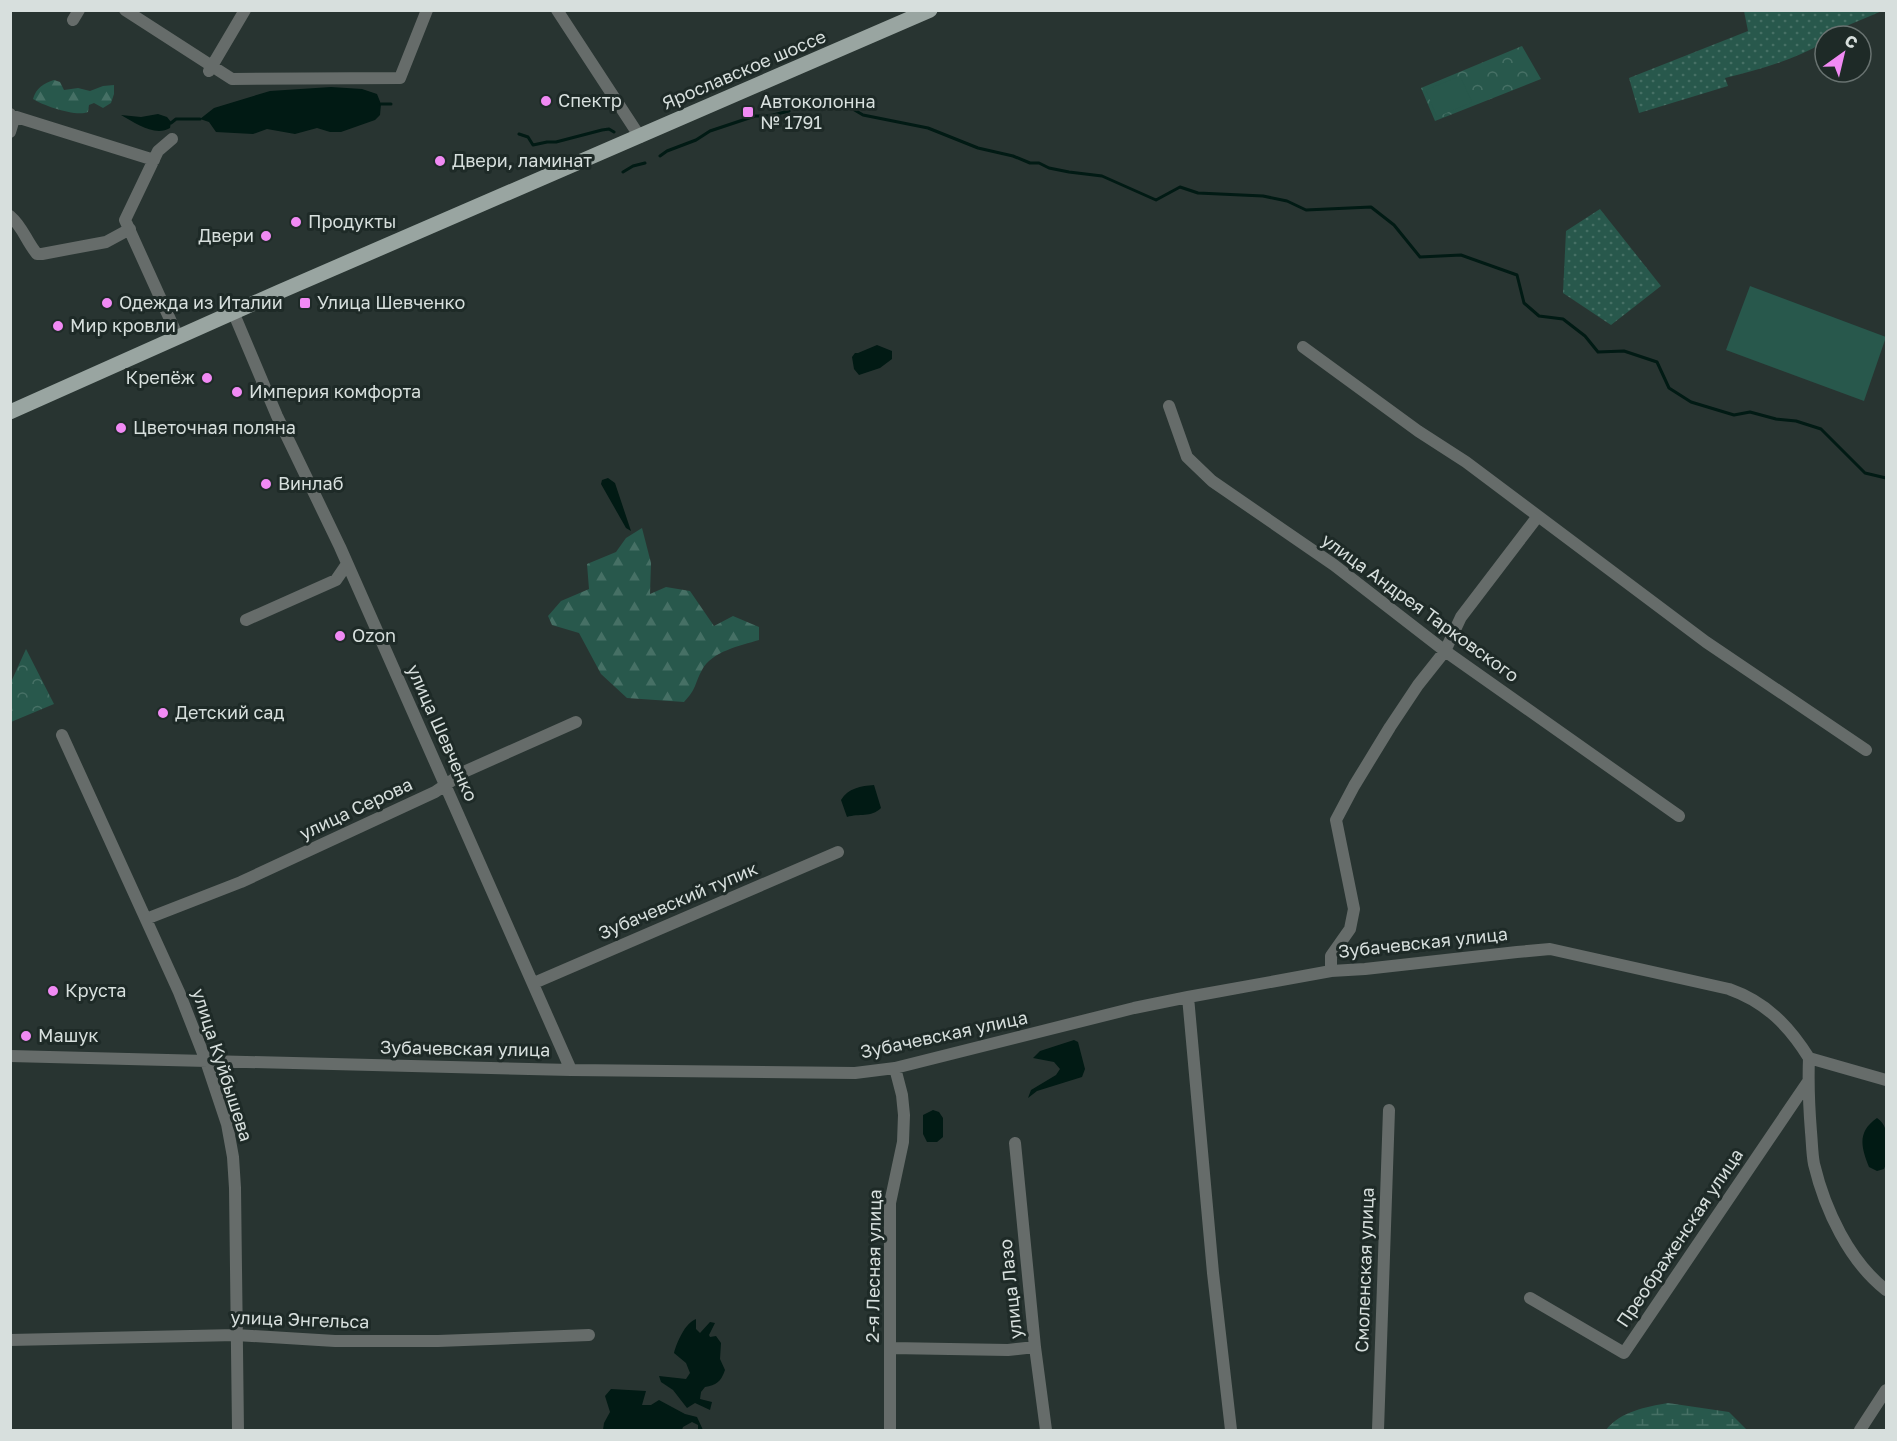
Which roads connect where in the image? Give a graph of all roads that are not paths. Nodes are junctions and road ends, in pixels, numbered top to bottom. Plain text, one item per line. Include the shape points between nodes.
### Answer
1 (124, 10) edge
2 (245, 10) edge
3 (427, 10) edge
4 (557, 10) edge
5 (930, 10) edge
6 (210, 70) junction
7 (11, 115) edge
8 (10, 132) edge
9 (639, 137) junction
10 (172, 139) dead end
11 (154, 160) junction
12 (10, 216) edge
13 (130, 229) junction
14 (234, 314) junction
15 (178, 337) junction
16 (1303, 347) dead end
17 (1169, 406) dead end
18 (10, 412) edge
19 (1538, 516) junction
20 (347, 564) junction
21 (246, 620) dead end
22 (1445, 651) junction
23 (576, 722) dead end
24 (62, 735) dead end
25 (1866, 750) dead end
26 (446, 784) junction
27 (1679, 816) dead end
28 (838, 852) dead end
29 (146, 919) junction
30 (1331, 971) junction
31 (534, 983) junction
32 (1188, 997) junction
33 (10, 1056) edge
34 (1809, 1059) junction
35 (206, 1061) junction
36 (895, 1068) junction
37 (571, 1070) junction
38 (1887, 1080) edge
39 (1807, 1083) junction
40 (1389, 1110) dead end
41 (1015, 1143) dead end
42 (1887, 1290) edge
43 (1530, 1298) dead end
44 (236, 1335) junction
45 (589, 1335) dead end
46 (10, 1340) edge
47 (1035, 1347) junction
48 (891, 1348) junction
49 (1887, 1390) edge
50 (238, 1431) edge
51 (890, 1431) edge
52 (1046, 1431) edge
53 (1231, 1431) edge
54 (1378, 1431) edge
55 (1860, 1431) edge

1 - 6 street
2 - 6 street
3 - 6 street via 400,78 232,79
4 - 9 street
5 - 9 main road, Ярославское шоссе
7 - 8 street
7 - 11 street
9 - 14 main road, Ярославское шоссе
10 - 11 street
11 - 13 street via 125,220
12 - 13 street via 37,254 106,243
13 - 15 street
14 - 15 main road, Ярославское шоссе
14 - 20 street, улица Шевченко
15 - 18 main road, Ярославское шоссе
16 - 19 street
17 - 22 street, улица Андрея Тарковского via 1187,457 1212,481 1334,565
19 - 22 street via 1461,617
19 - 25 street via 1706,642
20 - 21 street via 336,580
20 - 26 street, улица Шевченко
22 - 27 street, улица Андрея Тарковского
22 - 30 street via 1390,727 1336,820 1354,909 1350,929 1331,956
23 - 26 street, улица Серова via 466,771
24 - 29 street, улица Куйбышева
26 - 29 street, улица Серова via 241,882
26 - 31 street, улица Шевченко
28 - 31 street, Зубачевский тупик
29 - 35 street, улица Куйбышева
30 - 32 street, Зубачевская улица
30 - 34 street, Зубачевская улица via 1561,951 1744,994 1772,1012 1795,1036
31 - 37 street, улица Шевченко
32 - 36 street, Зубачевская улица
32 - 53 street
33 - 35 street, Зубачевская улица
34 - 38 street
34 - 39 street
35 - 37 street, Зубачевская улица
35 - 44 street, улица Куйбышева via 227,1124 233,1157
36 - 37 street, Зубачевская улица via 855,1073
36 - 48 street, 2-я Лесная улица via 904,1114 903,1142 890,1203
39 - 42 street via 1814,1162 1826,1204 1864,1268
39 - 43 street, Преображенская улица via 1624,1353
40 - 54 street, Смоленская улица
41 - 47 street, улица Лазо
44 - 45 street, улица Энгельса via 347,1341
44 - 46 street, улица Энгельса
44 - 50 street, улица Куйбышева
47 - 48 street
47 - 52 street, улица Лазо
48 - 51 street, 2-я Лесная улица
49 - 55 street

